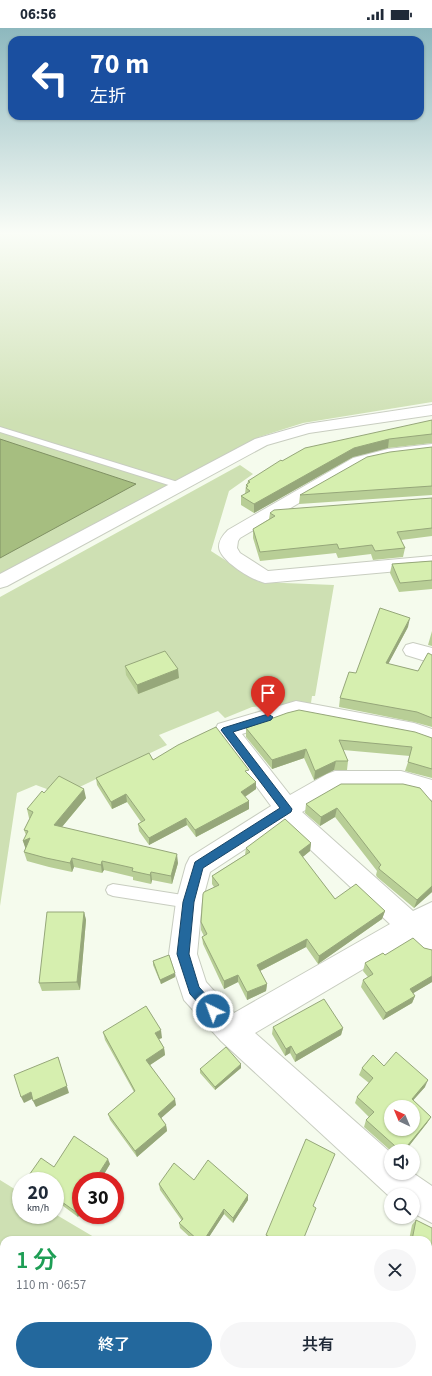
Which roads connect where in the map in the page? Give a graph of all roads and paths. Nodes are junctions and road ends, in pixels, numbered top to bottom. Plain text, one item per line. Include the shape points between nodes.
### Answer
1 (432, 410) edge
2 (0, 429) edge
3 (432, 449) edge
4 (178, 485) junction
5 (307, 511) edge
6 (268, 514) junction
7 (432, 562) edge
8 (0, 582) edge
9 (432, 738) edge
10 (432, 790) edge
11 (287, 809) junction
12 (113, 890) dead end
13 (189, 902) junction
14 (422, 919) edge
15 (432, 945) edge
16 (231, 1031) junction
17 (432, 1206) edge

1 - 4 street via 288,433 252,446
2 - 4 lane
3 - 6 street via 388,454 360,461
4 - 8 street
5 - 6 street
6 - 7 street via 234,534 229,540 228,548 233,557 264,577
9 - 11 street via 414,732 296,709 226,730
10 - 11 street via 401,781 335,781
11 - 13 street via 199,865
11 - 14 street via 294,820
12 - 13 lane
13 - 16 street via 183,954 194,990
14 - 15 street
14 - 16 street
16 - 17 street via 402,1185

